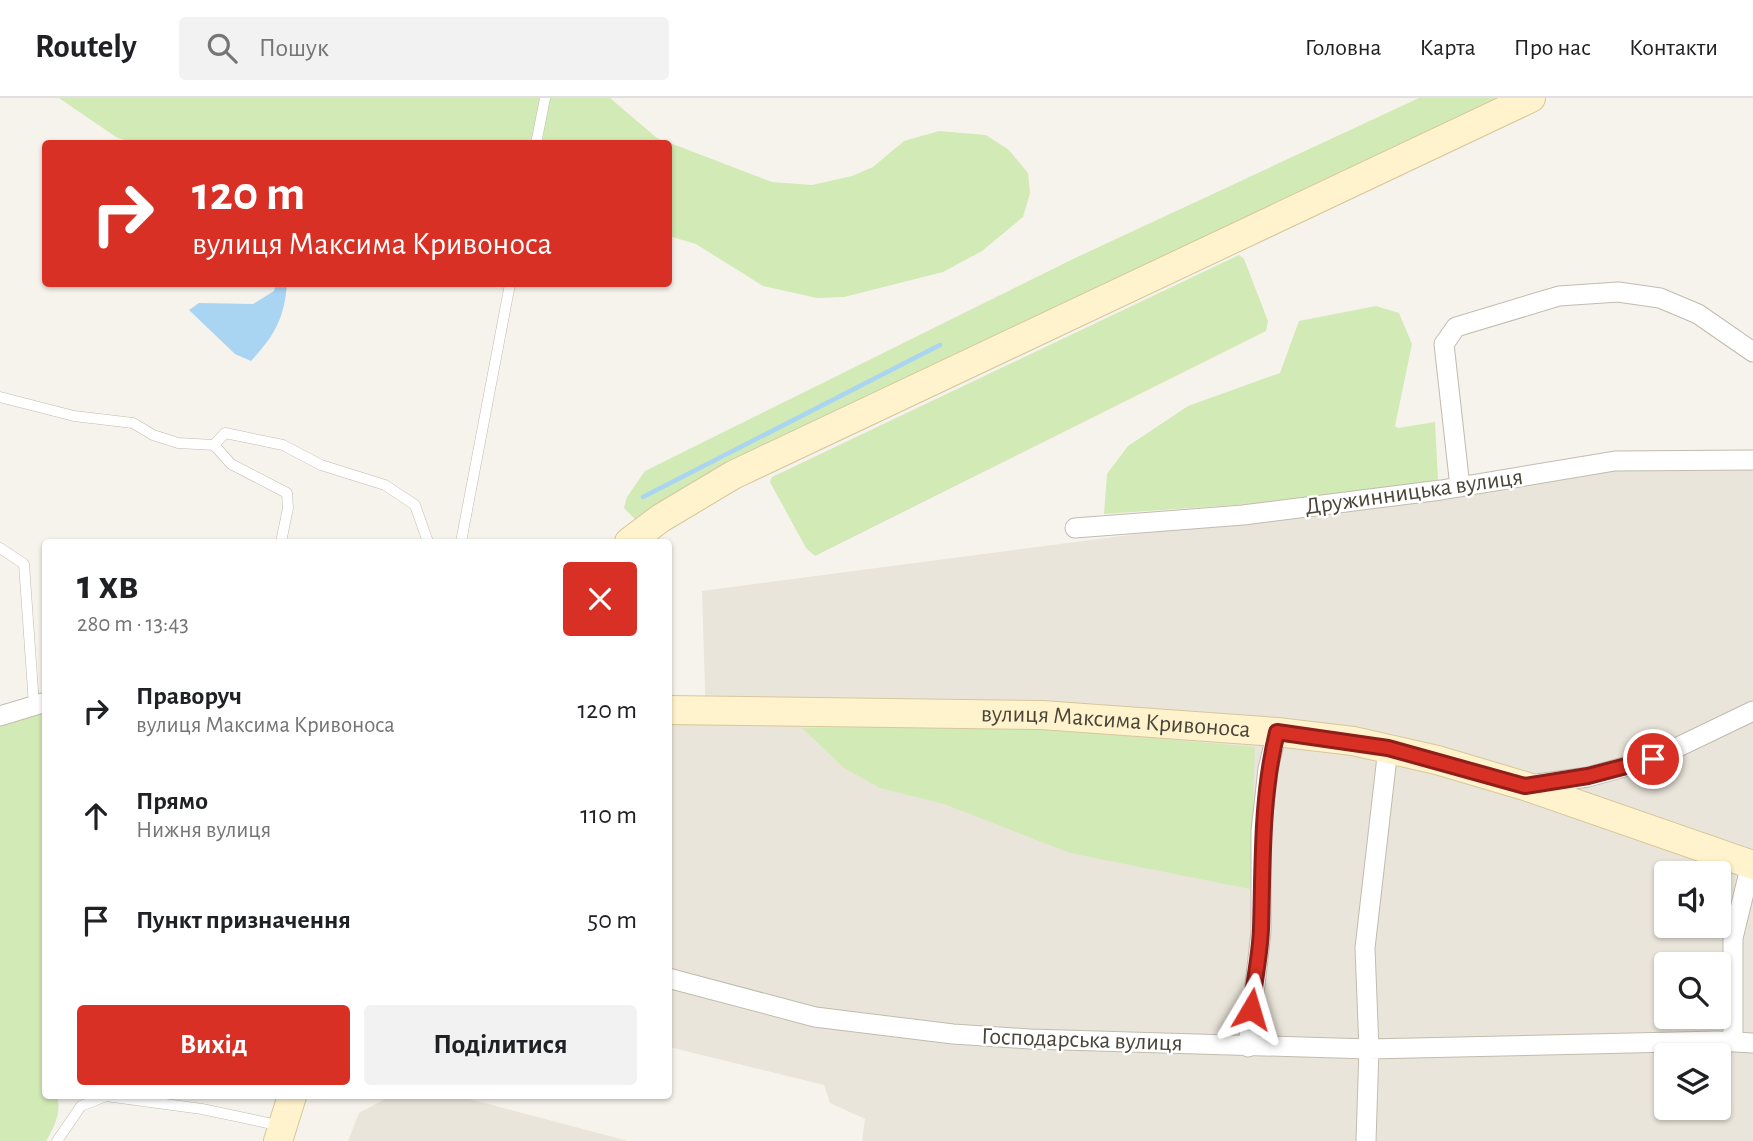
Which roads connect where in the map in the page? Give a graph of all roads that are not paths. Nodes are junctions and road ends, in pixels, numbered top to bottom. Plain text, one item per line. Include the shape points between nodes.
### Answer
1 (545, 98) edge
2 (1531, 98) edge
3 (538, 140) edge
4 (509, 287) edge
5 (1753, 352) edge
6 (0, 397) edge
7 (214, 445) junction
8 (1753, 460) edge
9 (1460, 487) junction
10 (1075, 528) dead end
11 (282, 539) edge
12 (427, 539) edge
13 (462, 539) edge
14 (633, 539) edge
15 (0, 548) edge
16 (40, 704) edge
17 (672, 710) edge
18 (1753, 711) edge
19 (0, 716) edge
20 (1277, 732) junction
21 (1388, 748) junction
22 (1525, 786) junction
23 (1752, 864) edge
24 (672, 979) edge
25 (1743, 1043) edge
26 (1248, 1047) junction
27 (1369, 1049) junction
28 (98, 1099) edge
29 (128, 1099) edge
30 (291, 1099) edge
31 (280, 1134) edge
32 (57, 1141) edge
33 (1366, 1141) edge

1 - 3 lane
2 - 14 street via 733,475
4 - 13 lane
5 - 9 street via 1698,314 1660,298 1618,292 1559,296 1456,327 1444,344
6 - 7 lane via 74,416 133,423 178,443
7 - 11 lane via 232,464 287,493
7 - 12 lane via 226,433 257,438 385,485 415,505
8 - 9 street, Дружинницька вулиця via 1615,461
9 - 10 street, Дружинницька вулиця via 1243,515
15 - 16 lane via 24,564
16 - 19 street
17 - 20 street, вулиця Максима Кривоноса via 1042,715
18 - 22 street via 1653,759
20 - 21 street, вулиця Максима Кривоноса
20 - 26 street via 1261,831 1261,932
21 - 22 street, вулиця Максима Кривоноса
21 - 27 street via 1367,914
22 - 23 street, вулиця Максима Кривоноса
23 - 25 street via 1733,938
24 - 26 street, Господарська вулиця via 815,1017 884,1027 1017,1038
25 - 27 street, Господарська вулиця
26 - 27 street, Господарська вулиця
27 - 33 street
28 - 32 lane via 81,1106
29 - 31 lane via 202,1109
30 - 31 street

